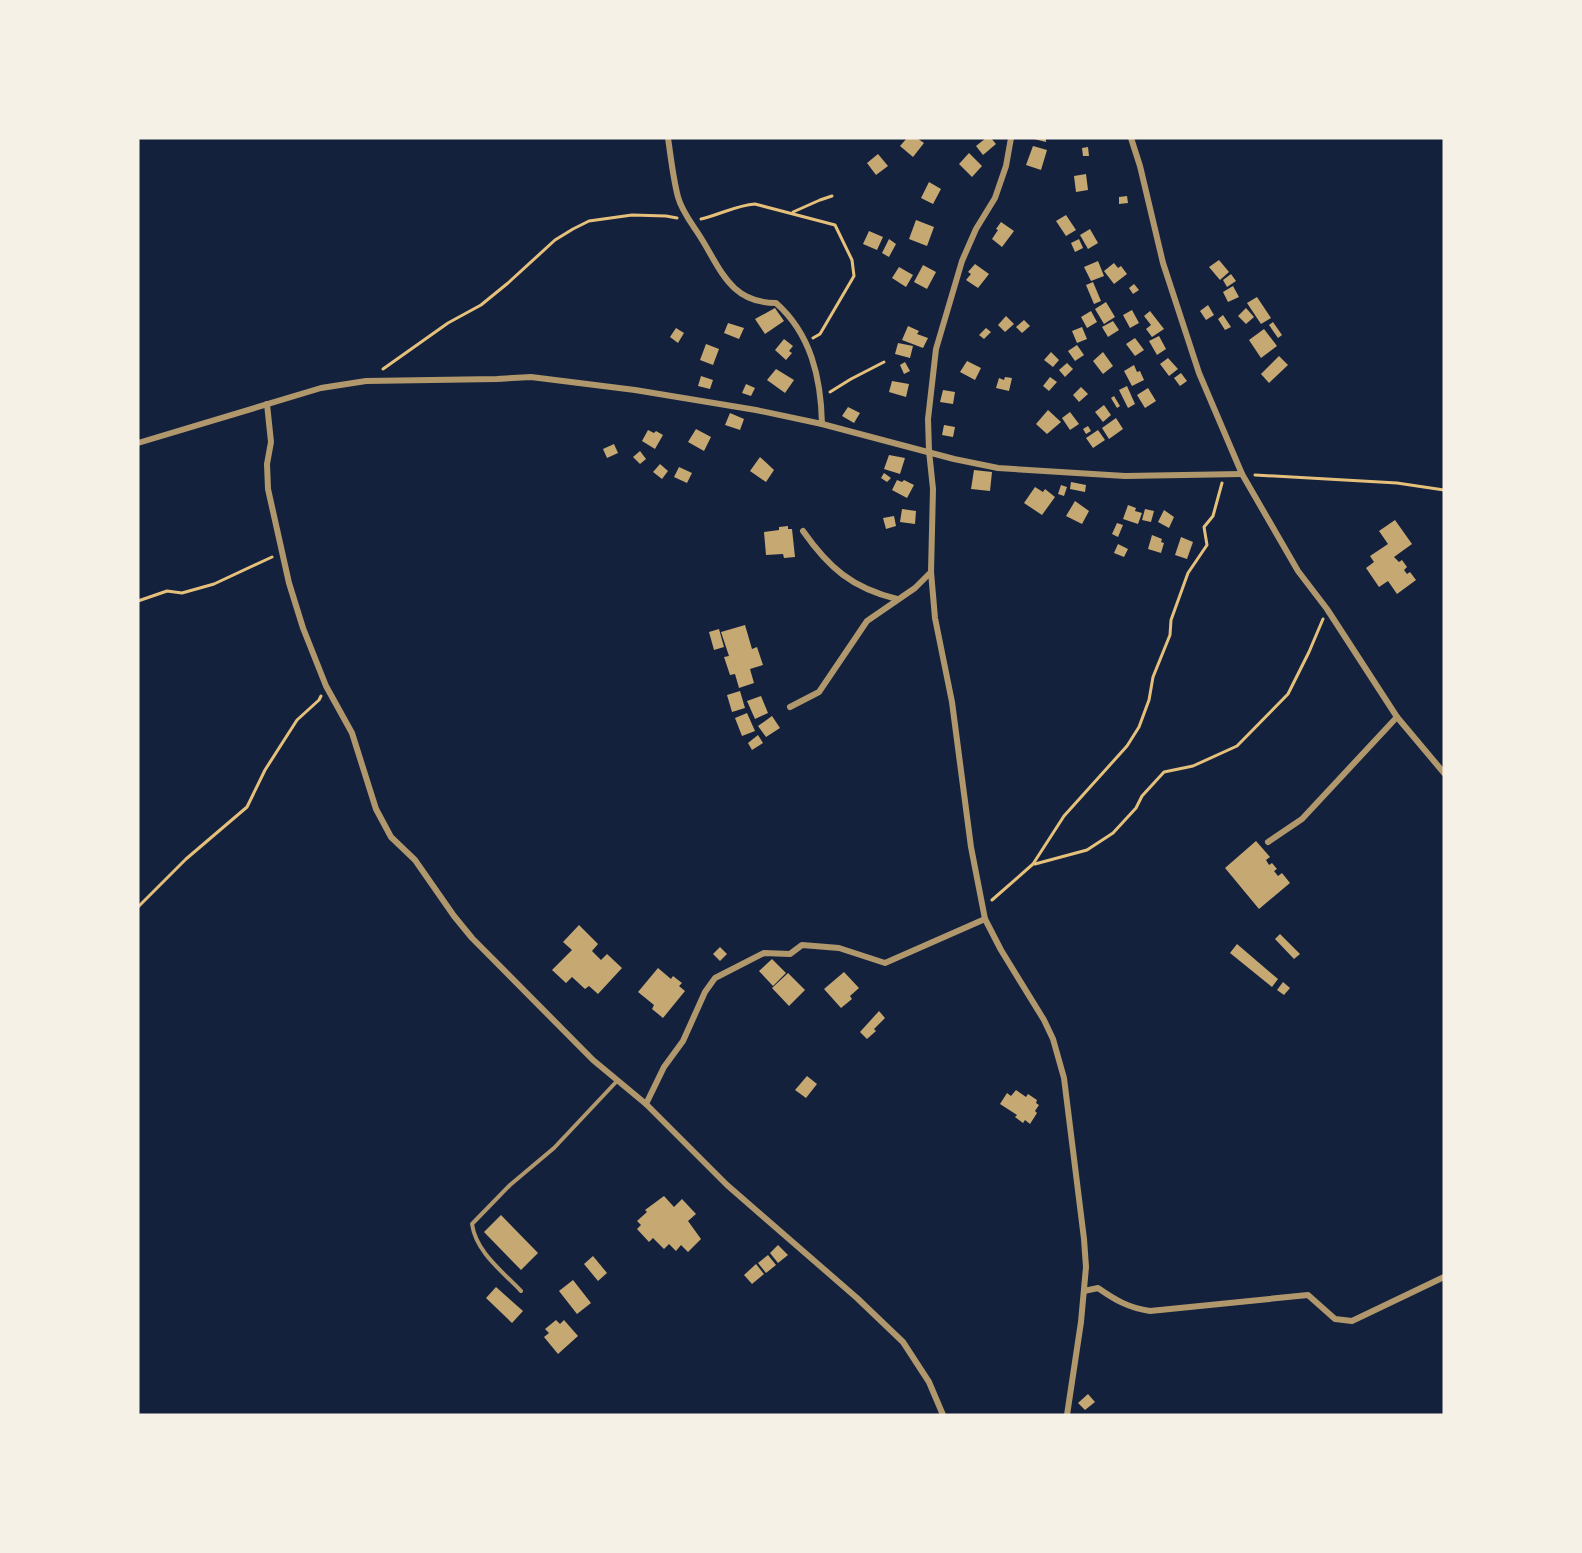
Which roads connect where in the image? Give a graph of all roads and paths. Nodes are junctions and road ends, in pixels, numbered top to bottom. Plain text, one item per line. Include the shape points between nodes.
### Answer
1 (668, 138) edge
2 (1011, 138) edge
3 (1131, 138) edge
4 (832, 196) dead end
5 (791, 213) junction
6 (690, 221) junction
7 (807, 342) junction
8 (884, 362) dead end
9 (366, 381) junction
10 (821, 398) junction
11 (267, 404) junction
12 (822, 424) junction
13 (138, 443) edge
14 (928, 452) junction
15 (1242, 474) junction
16 (1224, 476) junction
17 (1444, 490) edge
18 (803, 531) dead end
19 (283, 554) junction
20 (931, 572) junction
21 (897, 599) junction
22 (138, 601) edge
23 (1327, 609) junction
24 (326, 686) junction
25 (790, 707) dead end
26 (1397, 717) junction
27 (1444, 773) edge
28 (1268, 842) dead end
29 (1033, 864) junction
30 (138, 907) edge
31 (983, 908) junction
32 (985, 919) junction
33 (617, 1081) junction
34 (646, 1104) junction
35 (1444, 1276) edge
36 (521, 1291) dead end
37 (1084, 1291) junction
38 (943, 1415) edge
39 (1067, 1415) edge

1 - 6 street via 679,200
2 - 14 street via 995,198 962,261 936,350
3 - 15 street via 1163,263 1199,373
4 - 5 path
5 - 6 path via 755,204
5 - 7 path via 835,225 852,260 854,276 820,334
6 - 7 street via 730,285 760,303 776,303
6 - 9 path via 632,215 589,221 555,240 481,305 448,323
7 - 10 street
8 - 10 path
9 - 11 street via 321,388
9 - 12 street via 531,377 635,390
10 - 12 street
11 - 13 street
11 - 19 street via 271,442 268,489
12 - 14 street
14 - 16 street via 998,468 1125,476
14 - 20 street via 933,489
15 - 16 street
15 - 17 path via 1397,483
15 - 23 street via 1298,571
16 - 29 path via 1213,516 1204,527 1207,545 1188,573 1139,727 1127,746 1064,816
18 - 21 street via 819,554 844,577
19 - 22 path via 214,584 182,593 167,591
19 - 24 street via 303,628
20 - 21 street
20 - 31 street via 935,618 952,702
21 - 25 street via 867,621 819,692
23 - 26 street
23 - 29 path via 1288,694 1237,747 1193,766 1164,772 1113,832 1087,850
24 - 30 path via 319,700 297,720 265,770 248,807
24 - 33 street via 352,733 376,810 391,837 415,860 454,916 493,961
26 - 27 street
26 - 28 street via 1302,819
29 - 31 path
31 - 32 street
32 - 34 street via 885,963 840,948 802,945 790,954 764,953 715,978
32 - 37 street via 1044,1020 1059,1056 1084,1239
33 - 34 street
33 - 36 lane via 554,1148 472,1224 481,1249
34 - 38 street via 727,1185 903,1342 929,1382
35 - 37 street via 1352,1321 1335,1319 1308,1295 1150,1311 1133,1308 1098,1288
37 - 39 street

